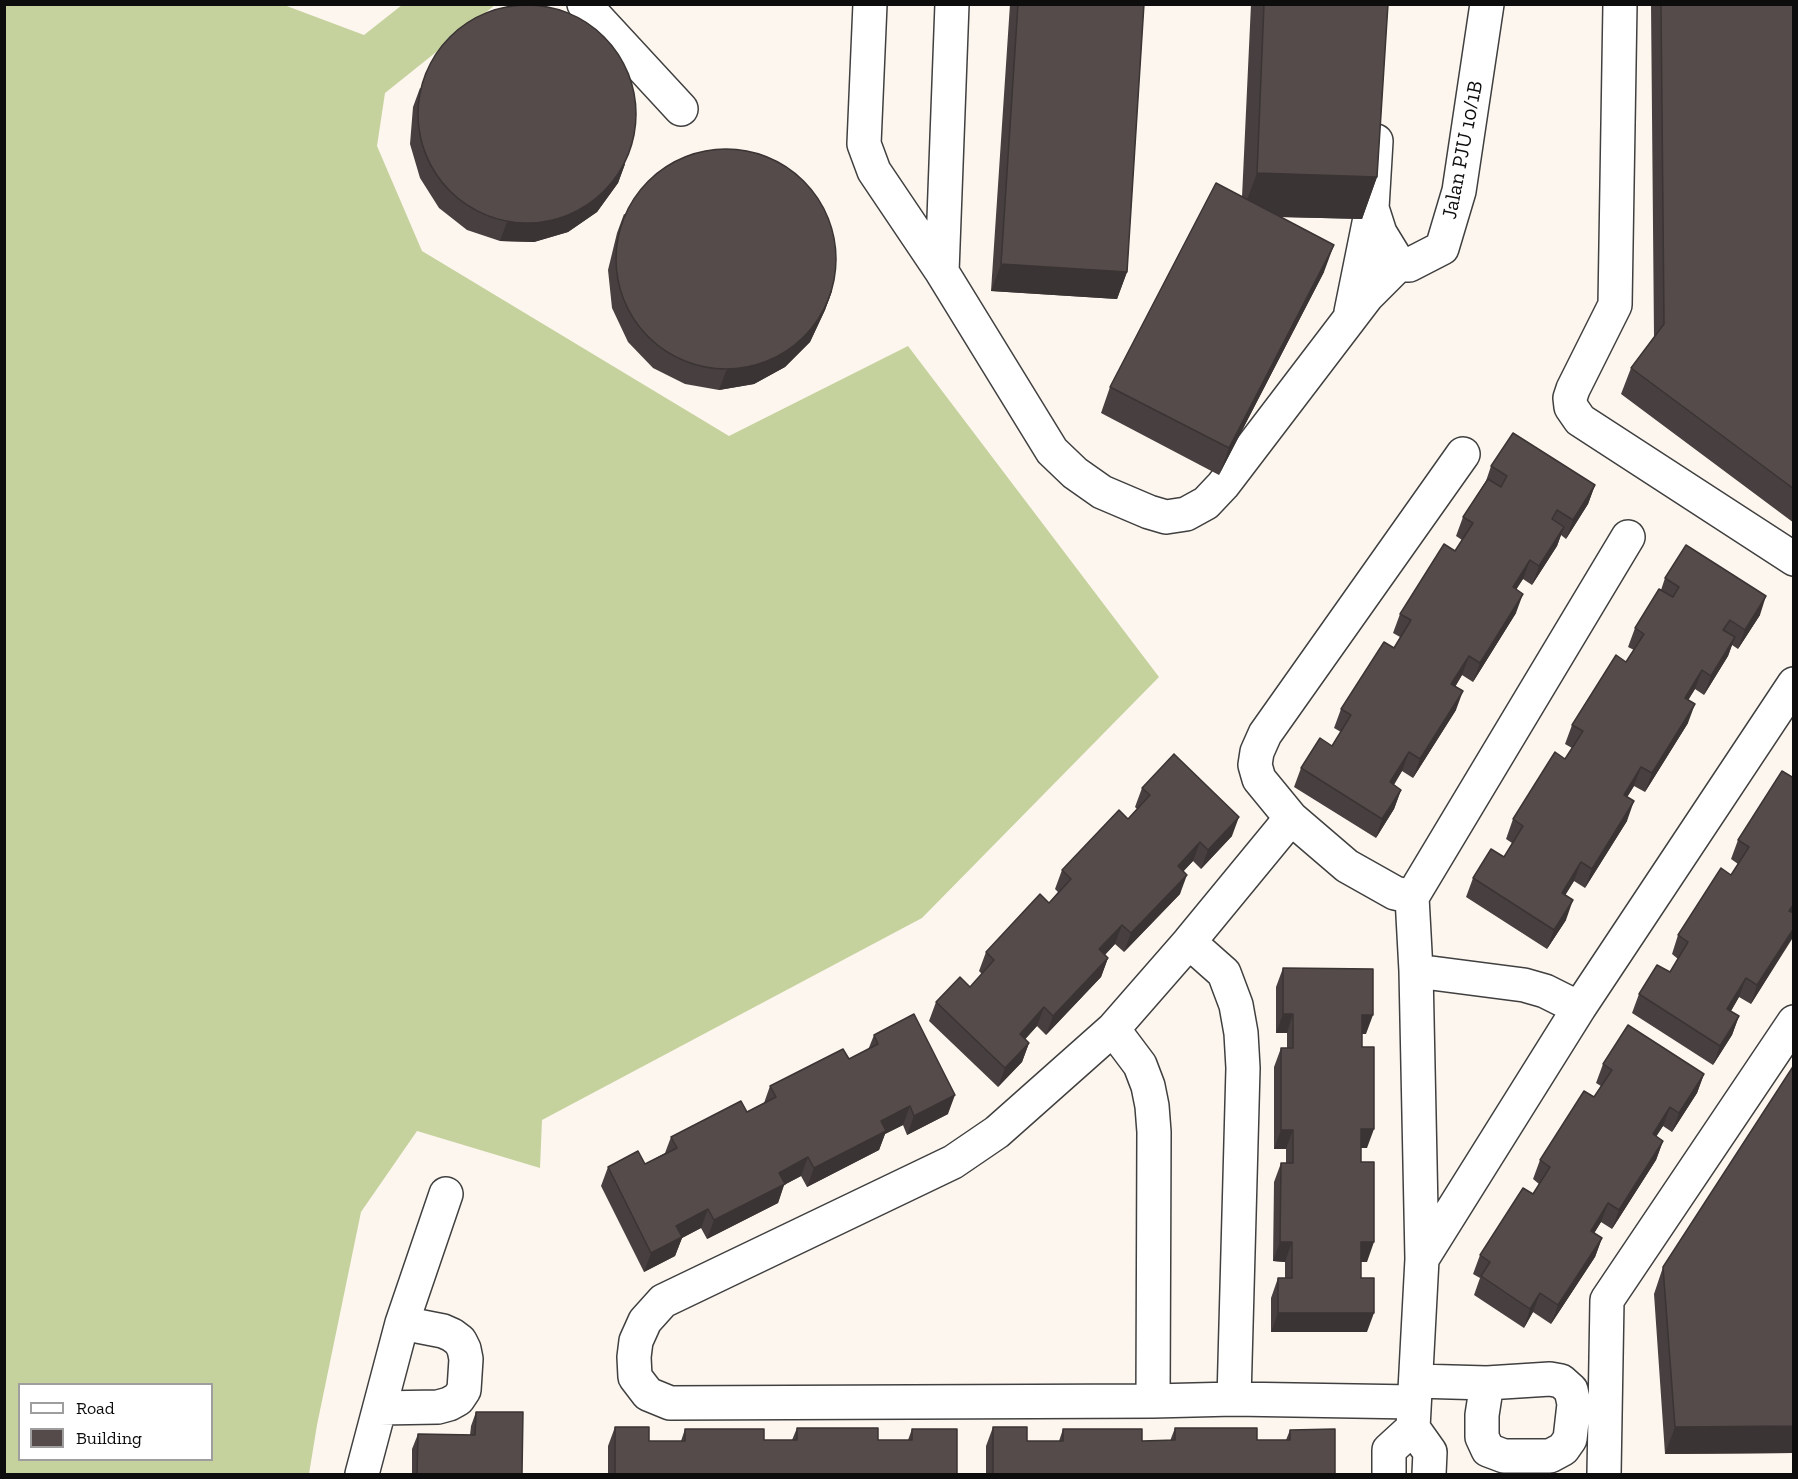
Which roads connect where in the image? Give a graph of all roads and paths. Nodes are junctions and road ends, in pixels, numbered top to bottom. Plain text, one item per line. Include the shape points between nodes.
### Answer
1 (584, 4) edge
2 (870, 4) edge
3 (952, 4) edge
4 (1487, 4) edge
5 (1620, 4) edge
6 (681, 109) dead end
7 (1378, 112) edge
8 (1372, 208) junction
9 (1399, 264) junction
10 (942, 272) junction
11 (1349, 319) junction
12 (1464, 454) dead end
13 (1628, 537) dead end
14 (1794, 559) edge
15 (1794, 684) edge
16 (1291, 818) junction
17 (1412, 897) junction
18 (1189, 942) junction
19 (1416, 971) junction
20 (1579, 1008) junction
21 (1794, 1022) edge
22 (1113, 1029) junction
23 (446, 1194) dead end
24 (1422, 1259) junction
25 (402, 1323) junction
26 (1487, 1383) dead end
27 (1234, 1399) junction
28 (1153, 1401) junction
29 (1414, 1404) junction
30 (380, 1408) junction
31 (362, 1474) edge
32 (1389, 1474) edge
33 (1429, 1474) edge
34 (1604, 1474) edge

1 - 6 street
2 - 10 street via 864,144 874,171
3 - 10 street
4 - 9 street, Jalan PJU 10/1B via 1459,191 1442,248 1409,265
5 - 14 street via 1615,305 1572,389 1571,406 1580,420
7 - 8 street
8 - 9 street via 1380,233
8 - 11 street
9 - 11 street
10 - 11 street via 1052,451 1102,492 1166,517 1186,514 1206,503 1223,485
12 - 16 street via 1265,734 1255,765 1259,779
13 - 17 street
15 - 20 street
16 - 17 street via 1347,866 1395,893
16 - 18 street
17 - 19 street
18 - 22 street
18 - 27 street via 1224,973 1241,1033
19 - 20 street via 1524,985
19 - 24 street
20 - 24 street
21 - 34 street via 1607,1300
22 - 28 street via 1140,1065 1152,1106
22 - 28 street via 997,1132 953,1162 663,1301 645,1321 636,1341 635,1377 648,1394 670,1403
23 - 25 street
24 - 29 street
25 - 30 street
25 - 30 street via 443,1331 460,1341 466,1359 464,1390 458,1399 438,1407
26 - 29 street
27 - 28 street
27 - 29 street
29 - 32 street via 1389,1450
29 - 33 street via 1430,1452
30 - 31 street

